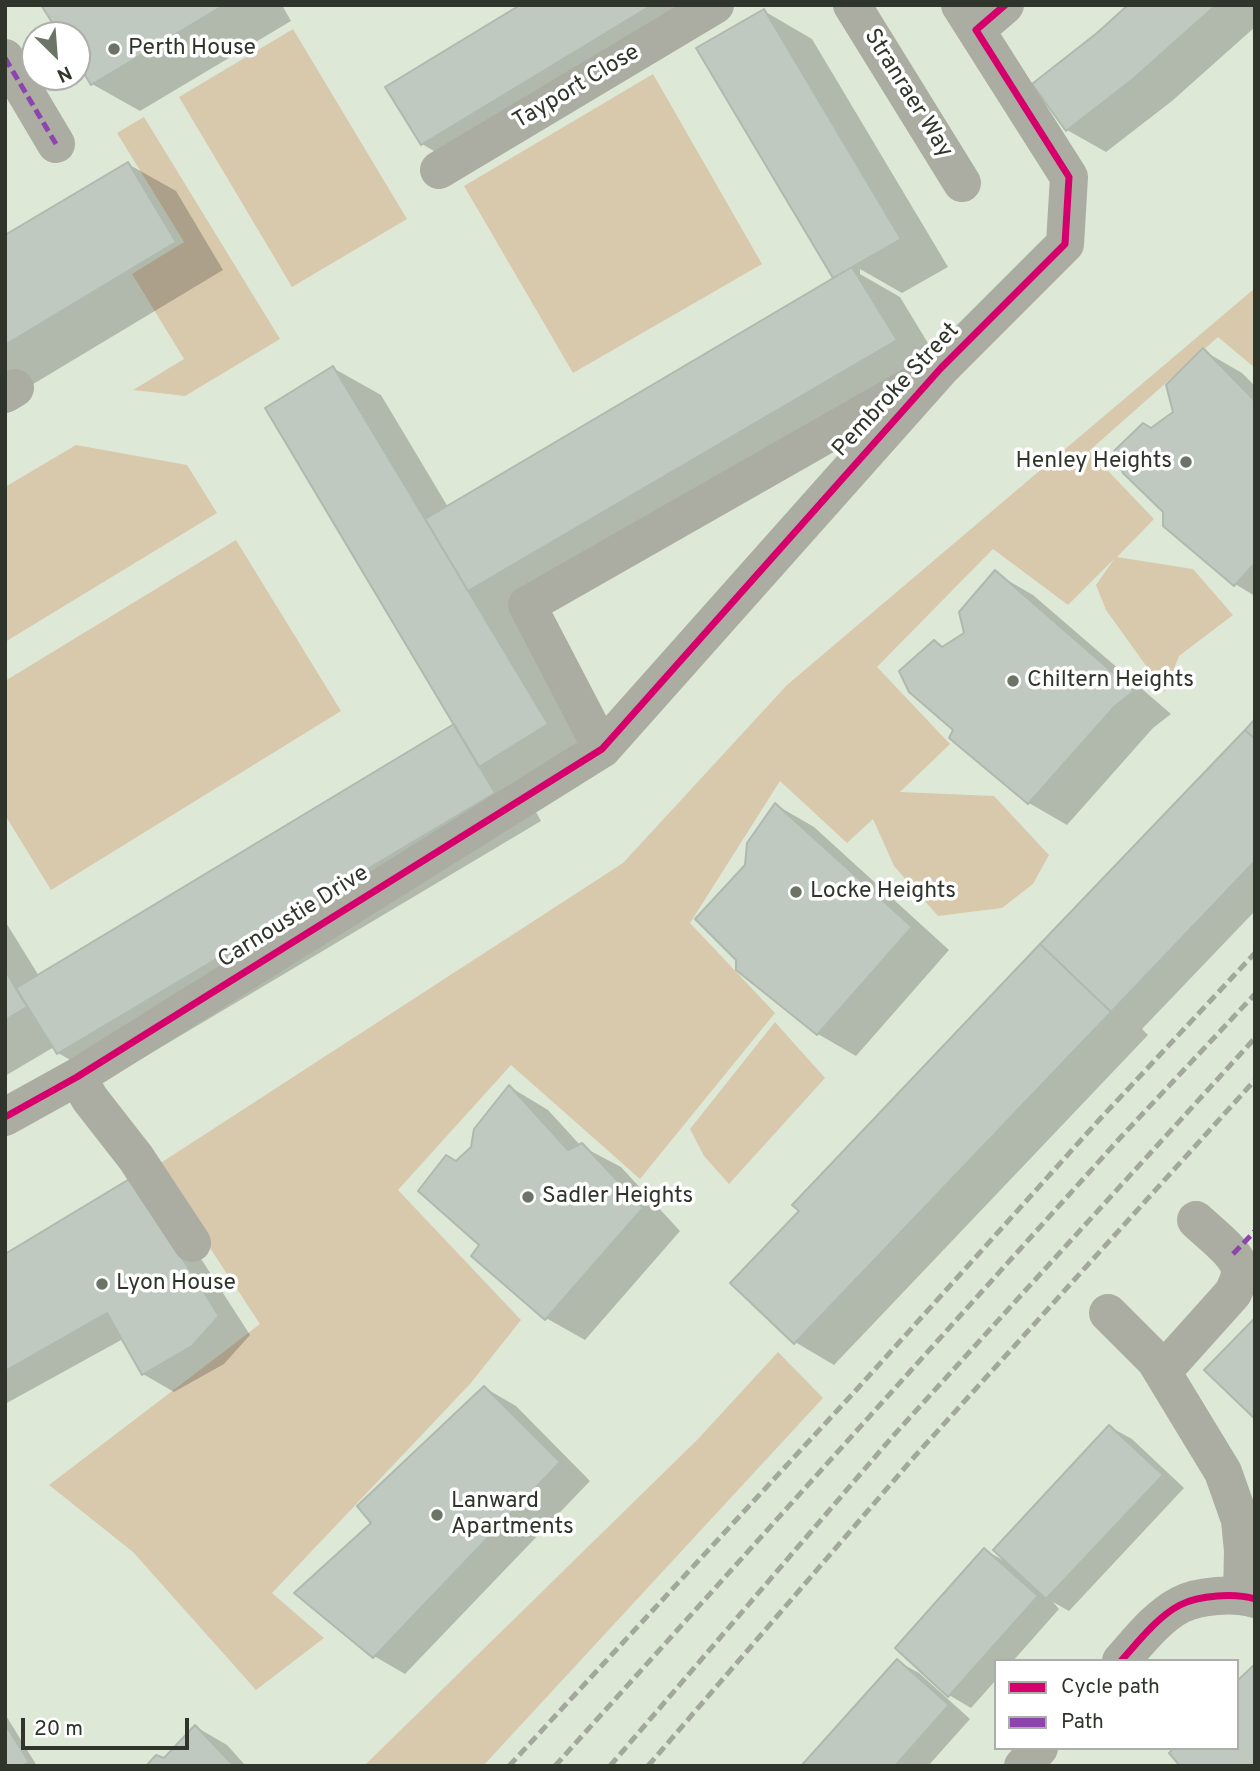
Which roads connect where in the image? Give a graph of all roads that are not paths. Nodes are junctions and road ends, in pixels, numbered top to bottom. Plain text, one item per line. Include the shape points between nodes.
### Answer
1 (715, 5) edge
2 (852, 5) edge
3 (1005, 5) edge
4 (968, 18) edge
5 (5, 58) edge
6 (56, 144) dead end
7 (439, 170) dead end
8 (962, 183) dead end
9 (942, 368) junction
10 (602, 749) junction
11 (77, 1077) junction
12 (5, 1117) edge
13 (1196, 1220) dead end
14 (192, 1243) dead end
15 (1108, 1313) dead end
16 (1163, 1371) junction
17 (1248, 1597) edge
18 (1123, 1659) edge
19 (1038, 1750) edge
20 (1023, 1766) edge

1 - 7 street, Tayport Close
2 - 8 street, Stranraer Way
3 - 4 street
4 - 9 street, Pembroke Street via 1069,177 1065,244
5 - 6 street
9 - 10 street, Pembroke Street
9 - 10 street via 527,605
10 - 11 street, Carnoustie Drive
11 - 12 street, Carnoustie Drive
11 - 14 street
13 - 16 street via 1233,1255 1241,1268 1239,1279 1233,1293
15 - 16 street
16 - 17 street via 1223,1472 1240,1520
17 - 18 street via 1212,1597 1181,1605 1154,1625
19 - 20 street

